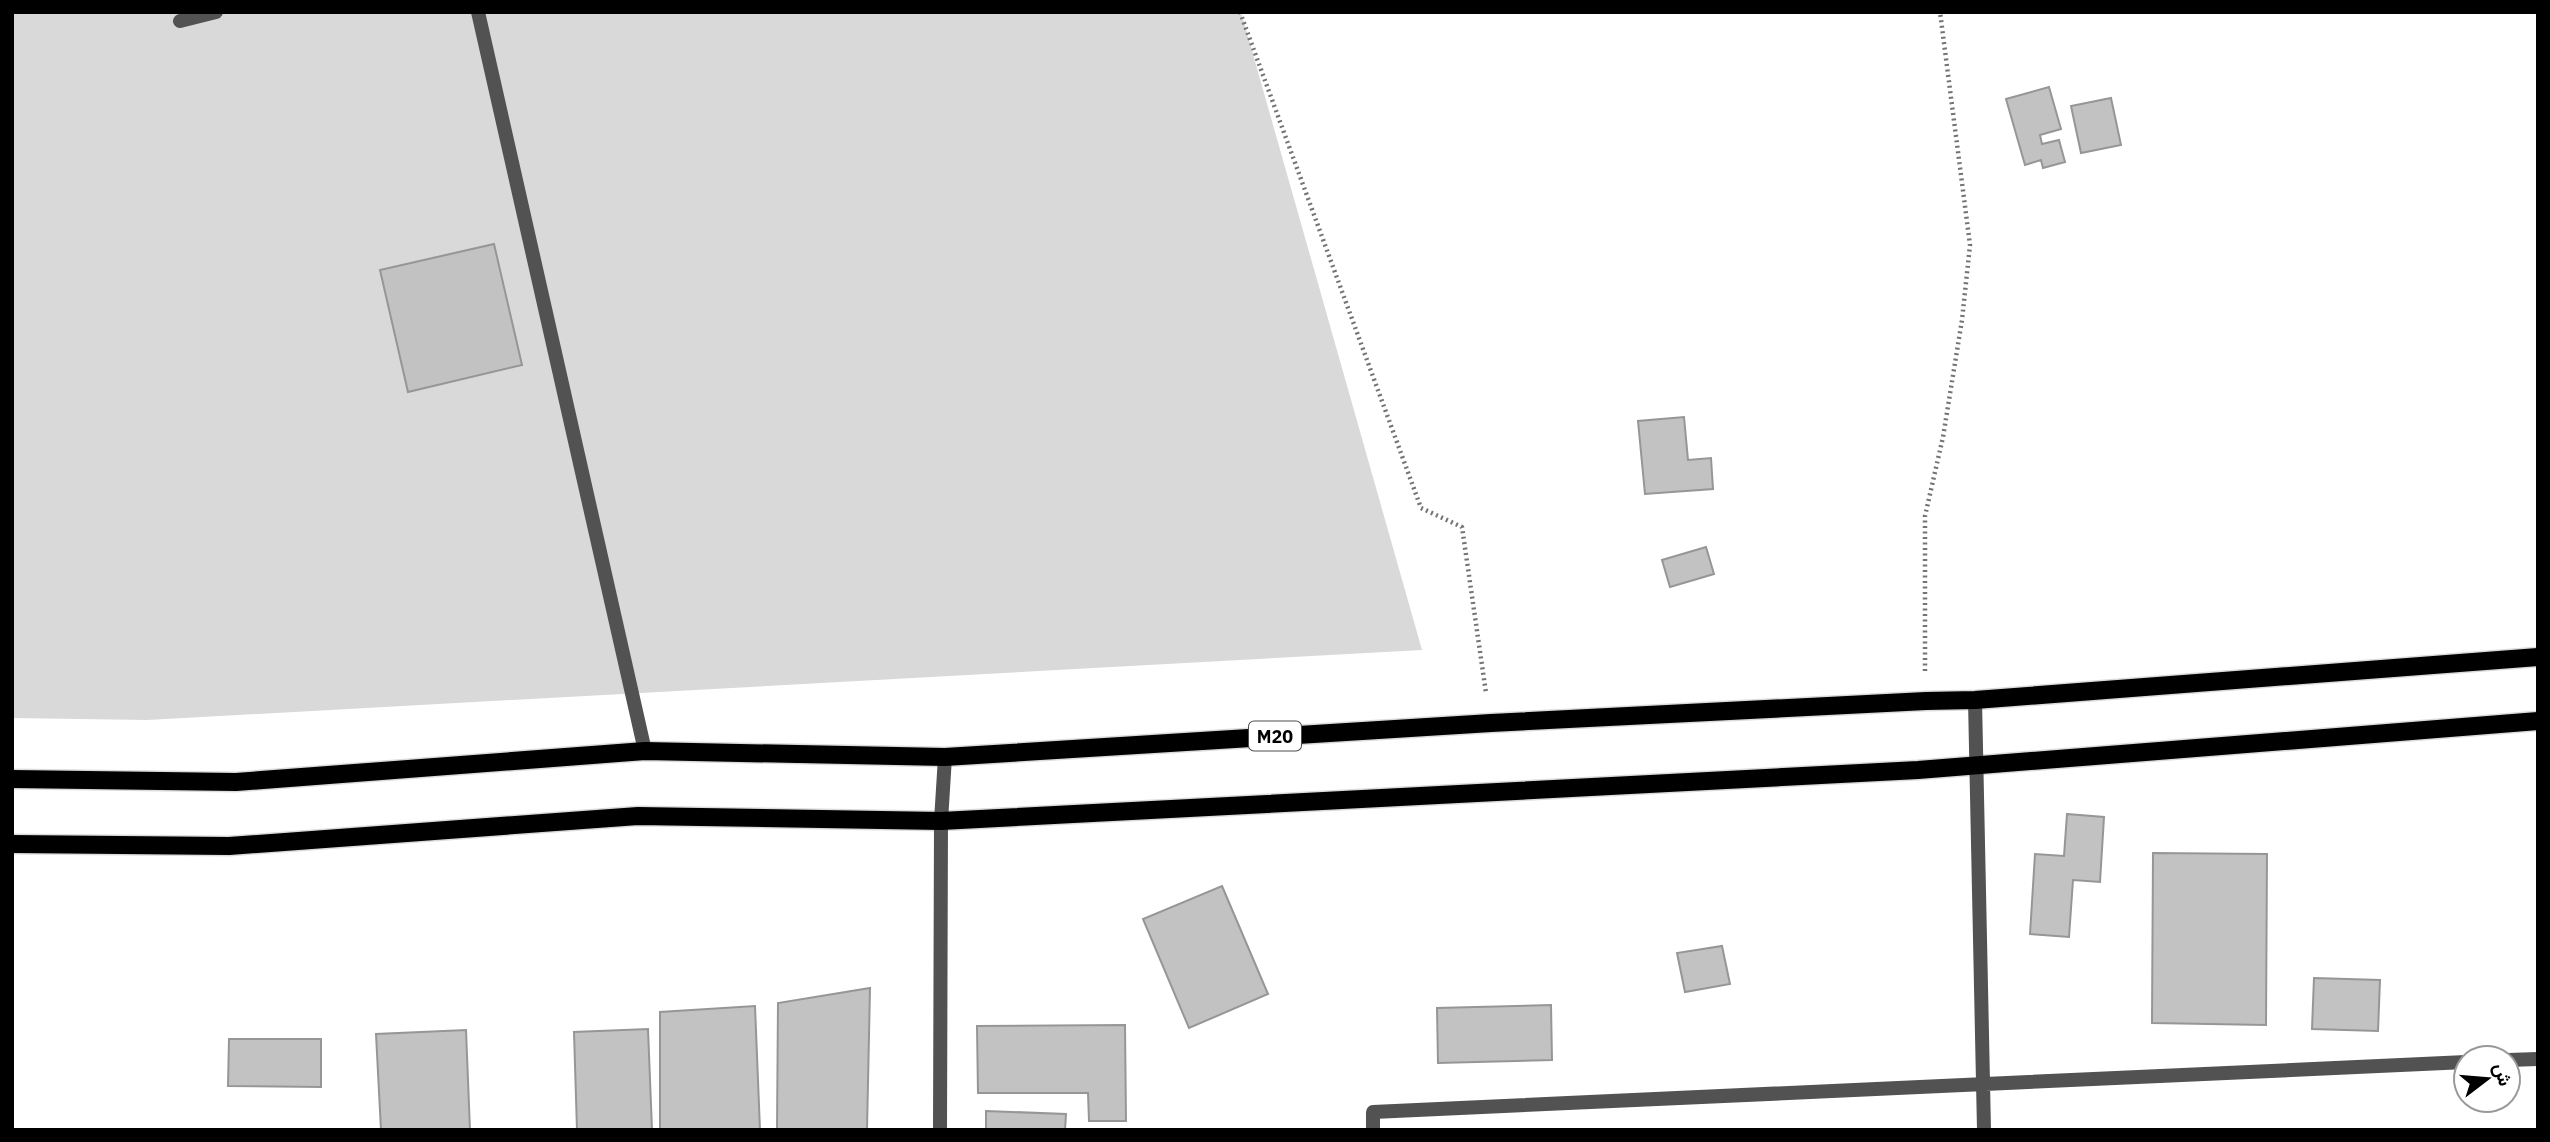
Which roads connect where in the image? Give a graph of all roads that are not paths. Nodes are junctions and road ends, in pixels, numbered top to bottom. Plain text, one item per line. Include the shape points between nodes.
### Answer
1 (216, 12) edge
2 (478, 12) edge
3 (180, 21) dead end
4 (2538, 657) edge
5 (1975, 700) junction
6 (2538, 721) edge
7 (645, 751) junction
8 (945, 757) junction
9 (1977, 765) junction
10 (12, 779) edge
11 (941, 821) junction
12 (12, 844) edge
13 (2452, 1063) edge
14 (1983, 1084) junction
15 (940, 1130) edge
16 (1373, 1130) edge
17 (1983, 1130) edge

1 - 3 street
2 - 7 street
4 - 5 main road, M20
5 - 8 main road, M20 via 1490,723
5 - 9 street
6 - 9 main road
7 - 8 main road, M20
7 - 10 main road, M20 via 236,782
8 - 11 street
9 - 11 main road
9 - 14 street
11 - 12 main road via 638,816 229,846
11 - 15 street
13 - 14 street
14 - 16 street via 1373,1112
14 - 17 street

